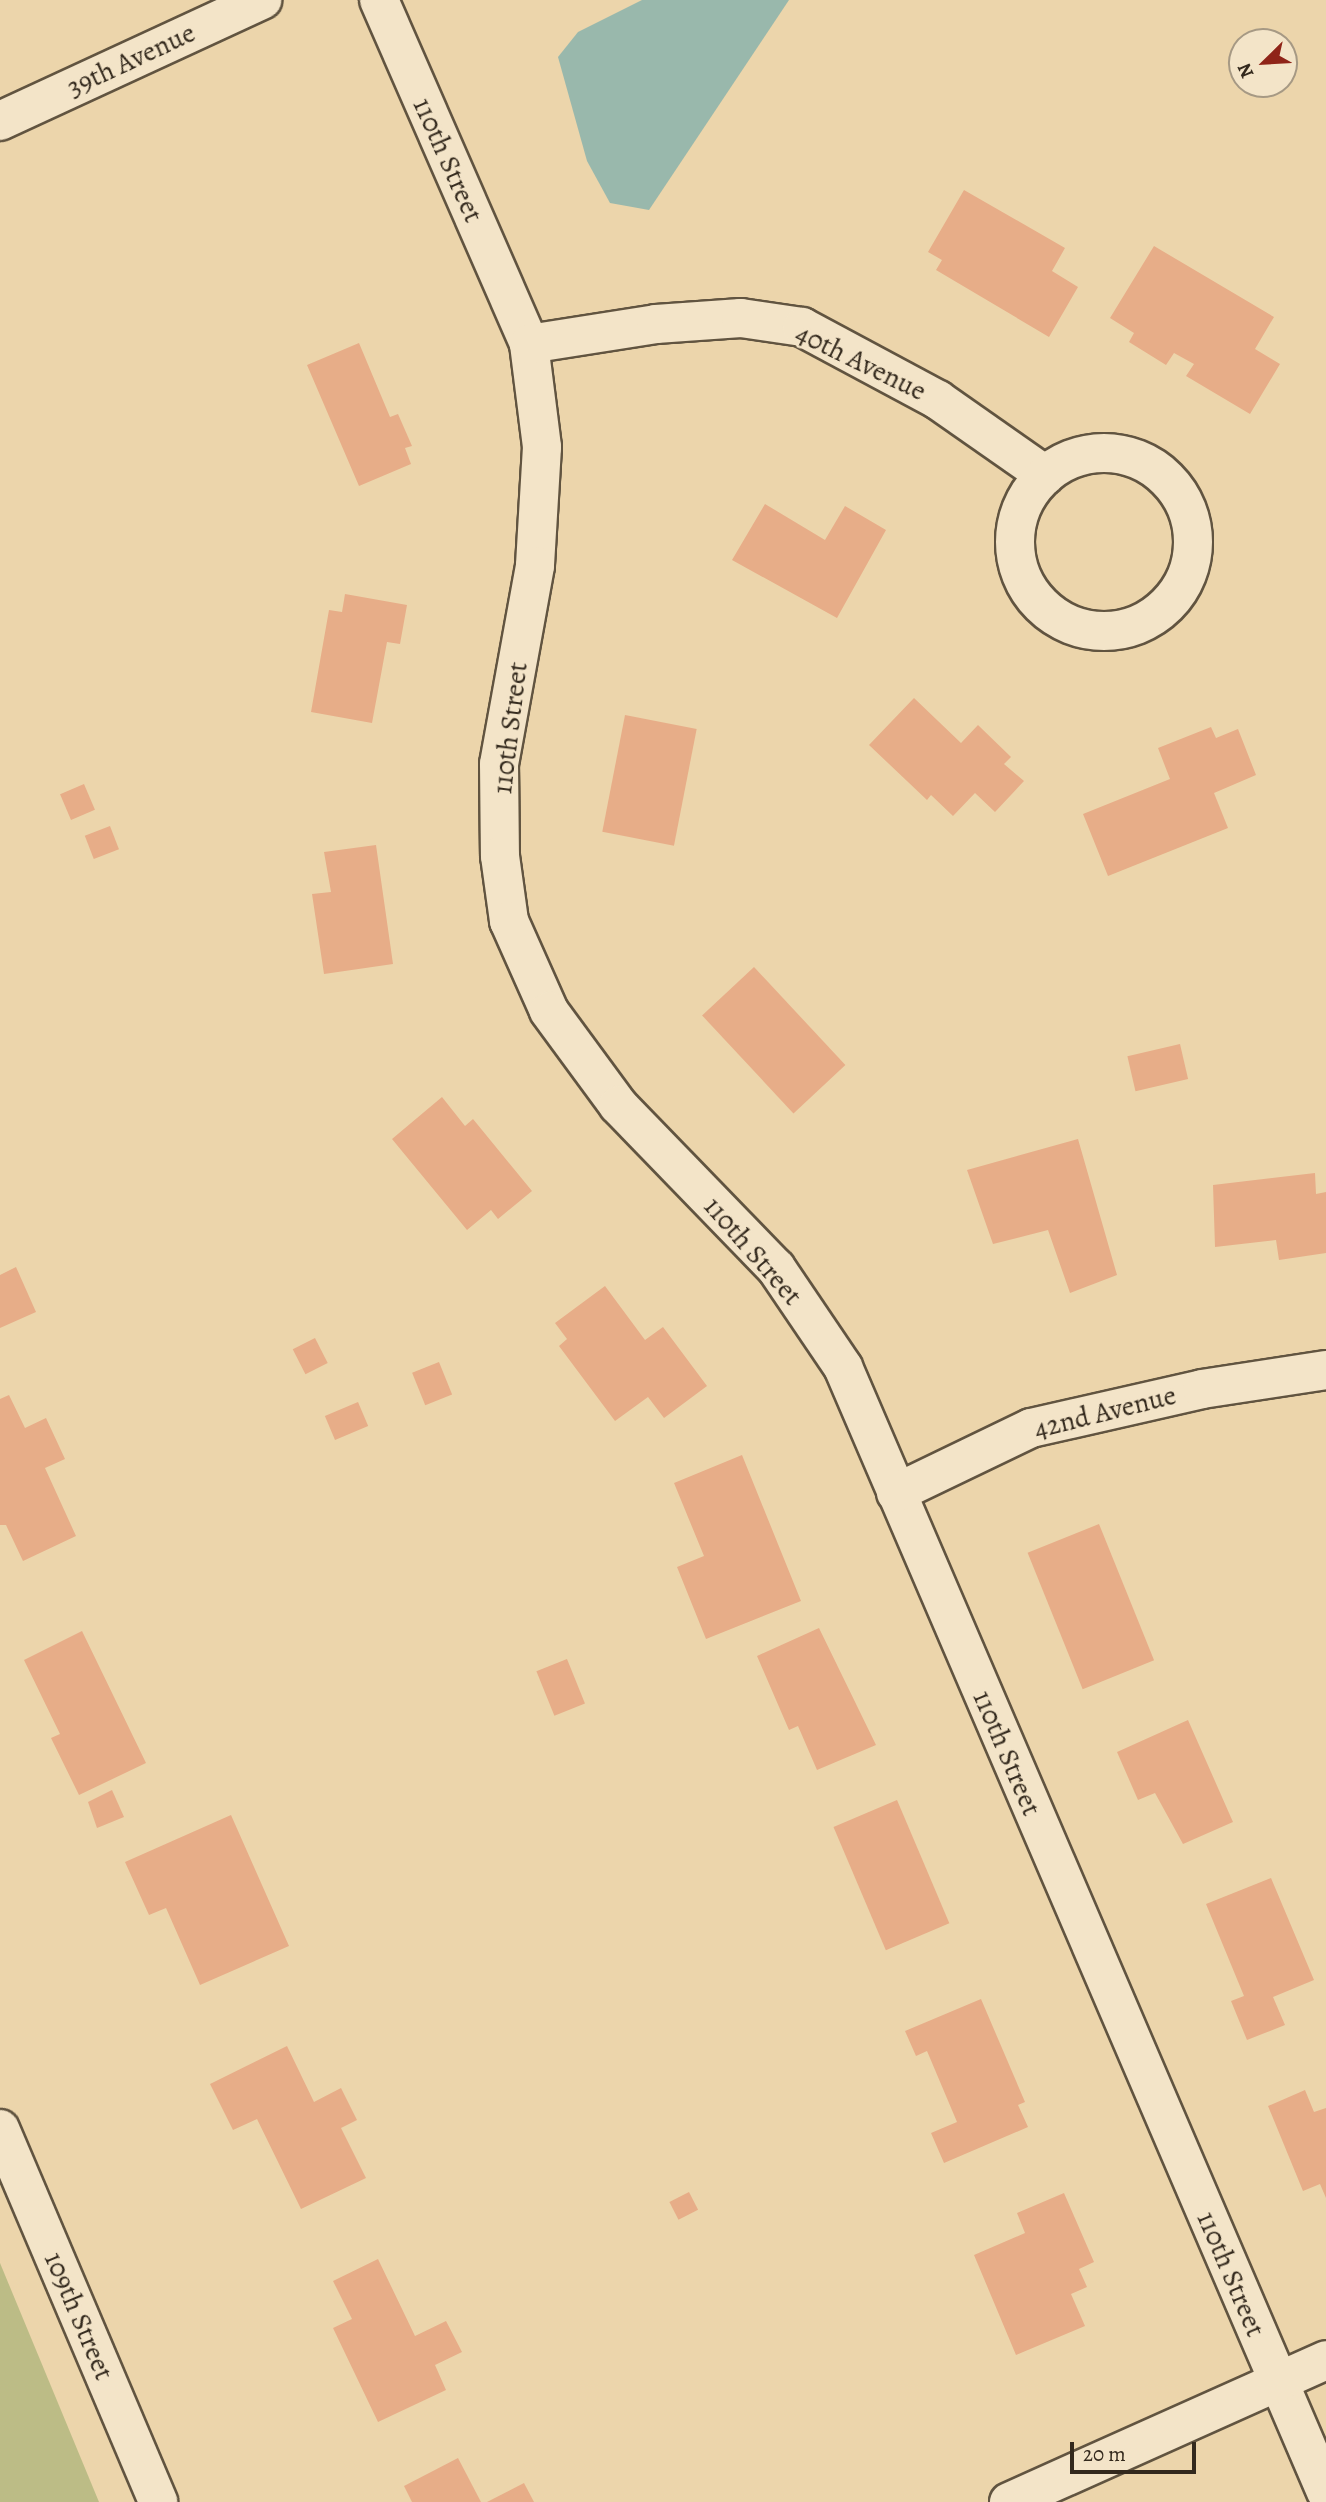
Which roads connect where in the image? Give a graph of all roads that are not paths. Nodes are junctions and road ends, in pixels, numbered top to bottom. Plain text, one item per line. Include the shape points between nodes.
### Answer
1 (262, 0) edge
2 (379, 0) edge
3 (0, 121) edge
4 (529, 344) junction
5 (1045, 475) junction
6 (1326, 1370) edge
7 (896, 1493) junction
8 (0, 2129) edge
9 (1326, 2360) edge
10 (1276, 2381) junction
11 (1326, 2492) edge
12 (158, 2502) edge
13 (1009, 2502) edge

1 - 3 street, 39th Avenue
2 - 4 street, 110th Street
4 - 5 street, 40th Avenue via 656,324 741,318 802,327 938,400
4 - 7 street, 110th Street via 542,447 535,566 499,764 500,856 509,921 549,1011 618,1105 776,1269 844,1367
5 - 5 street via 1026,497 1016,526 1015,556 1037,600 1068,625 1098,632 1127,629 1155,617 1176,596 1189,571 1194,542 1189,513 1175,488 1154,467 1099,453 1070,459
6 - 7 street, 42nd Avenue via 1202,1389 1031,1428
7 - 10 street, 110th Street
8 - 12 street, 109th Street
9 - 10 street
10 - 11 street, 110th Street
10 - 13 street

